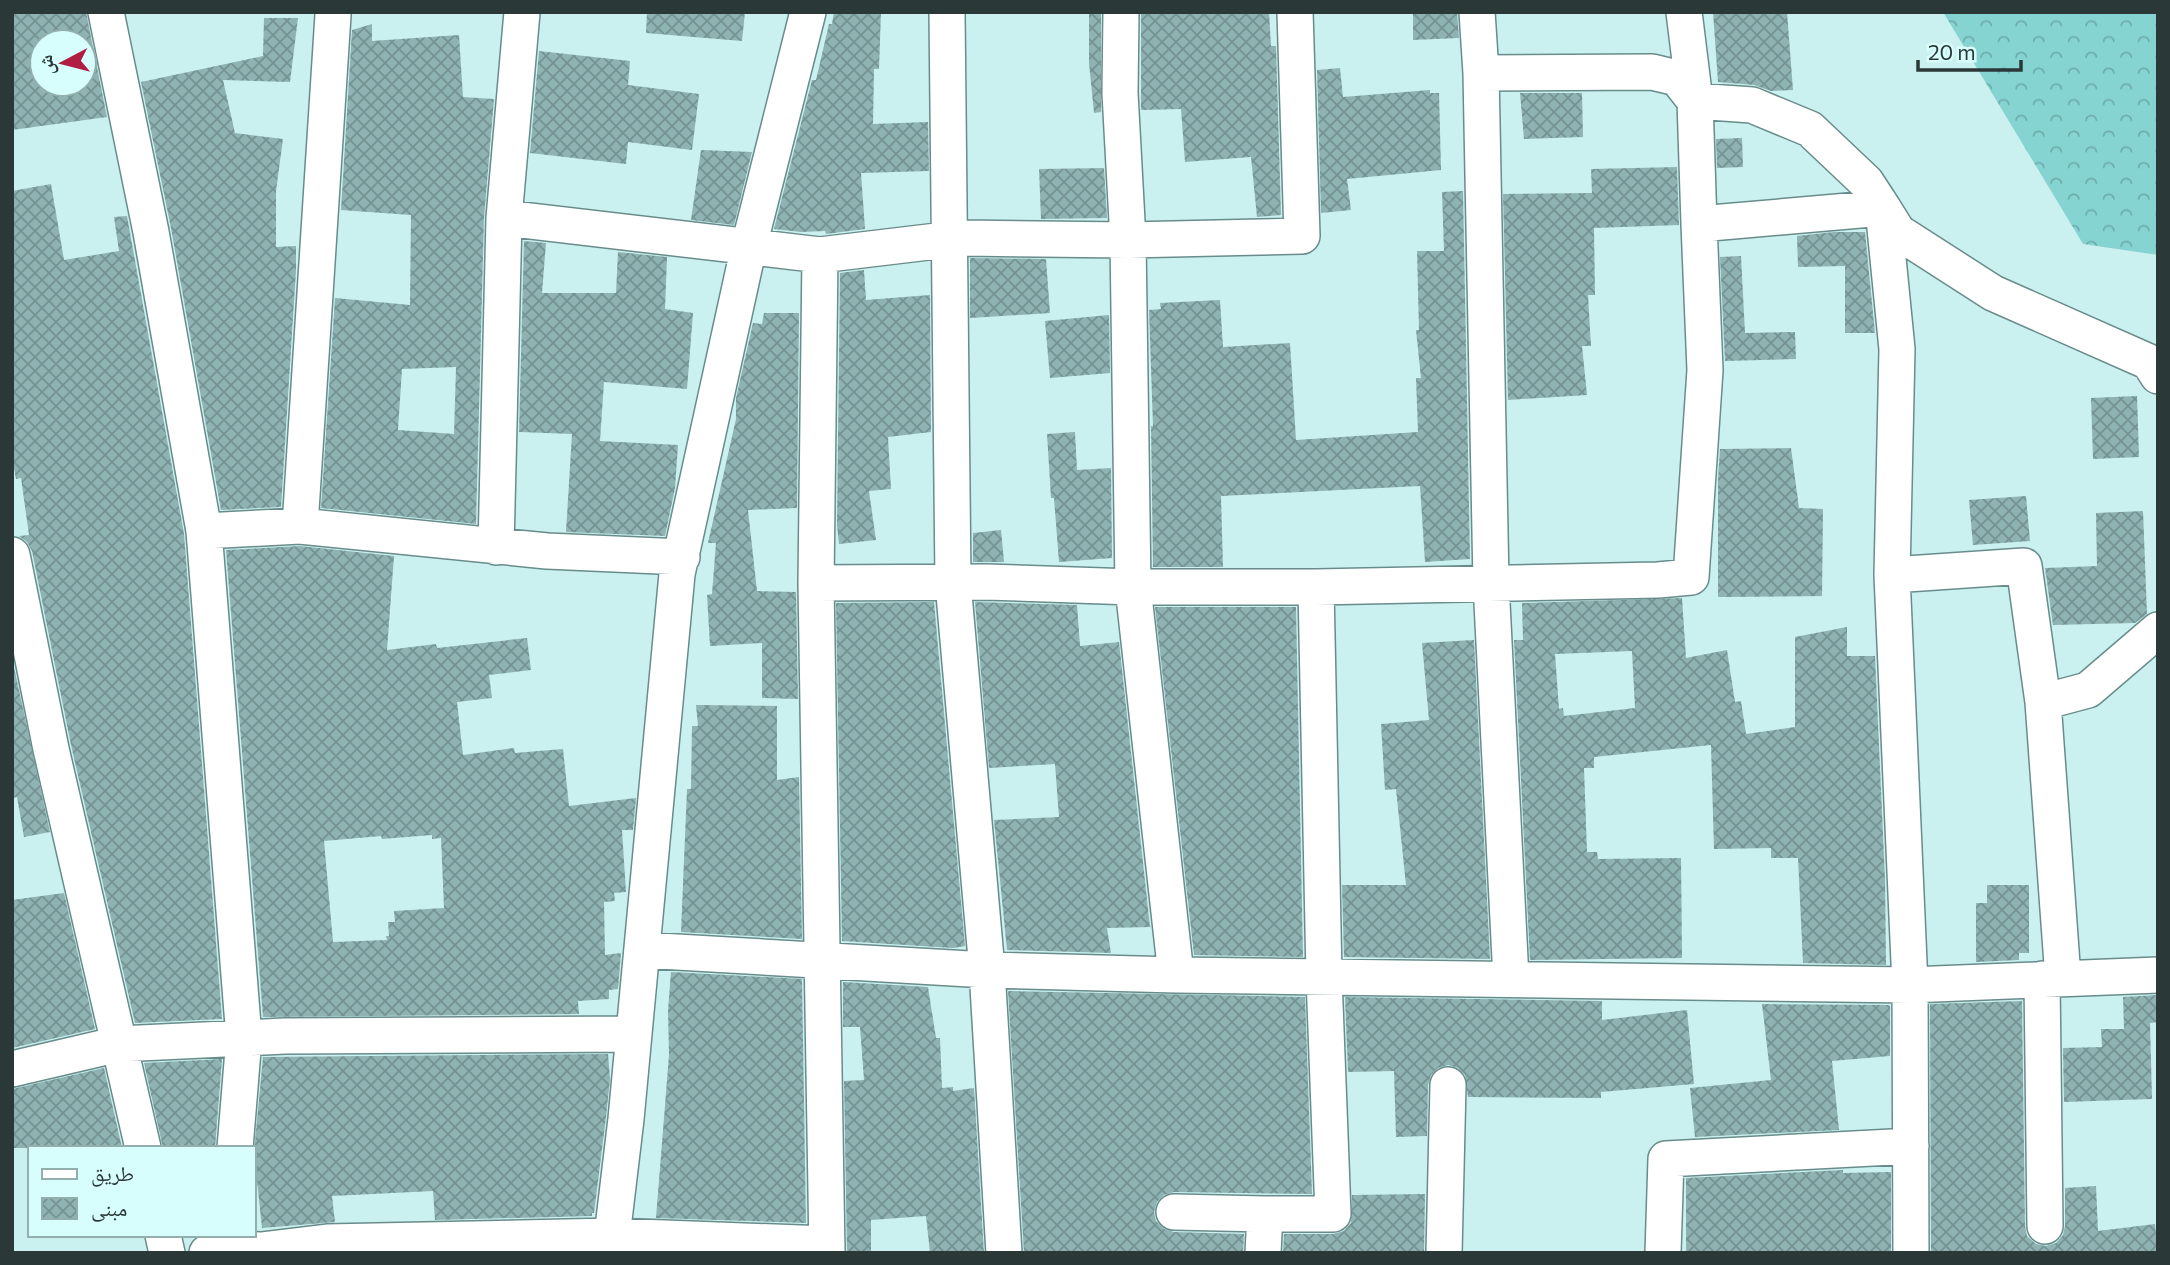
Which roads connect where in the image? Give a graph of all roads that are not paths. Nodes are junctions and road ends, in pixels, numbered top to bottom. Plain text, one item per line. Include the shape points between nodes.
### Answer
1 (106, 12) edge
2 (522, 12) edge
3 (808, 12) edge
4 (947, 12) edge
5 (1121, 12) edge
6 (1295, 12) edge
7 (1477, 12) edge
8 (1684, 12) edge
9 (333, 15) dead end
10 (1481, 73) junction
11 (1695, 101) junction
12 (1883, 208) junction
13 (503, 218) junction
14 (1699, 224) junction
15 (950, 240) junction
16 (1128, 240) junction
17 (749, 246) junction
18 (820, 256) junction
19 (2158, 376) edge
20 (300, 526) junction
21 (204, 531) junction
22 (496, 547) junction
23 (12, 555) edge
24 (682, 557) junction
25 (1892, 575) junction
26 (816, 583) junction
27 (953, 583) junction
28 (1491, 583) junction
29 (1133, 587) junction
30 (1316, 587) junction
31 (2158, 630) edge
32 (2043, 702) junction
33 (642, 950) junction
34 (821, 960) junction
35 (987, 970) junction
36 (1176, 975) junction
37 (2158, 975) edge
38 (1324, 977) junction
39 (1511, 979) junction
40 (2052, 979) junction
41 (1910, 985) junction
42 (633, 1034) junction
43 (244, 1038) junction
44 (119, 1044) junction
45 (12, 1069) edge
46 (1448, 1085) dead end
47 (143, 1146) edge
48 (235, 1146) edge
49 (1911, 1146) junction
50 (1174, 1212) dead end
51 (1265, 1214) junction
52 (2045, 1226) dead end
53 (611, 1245) edge
54 (222, 1248) edge
55 (827, 1248) edge
56 (1004, 1253) edge
57 (1264, 1253) edge
58 (1444, 1253) edge
59 (1663, 1253) edge
60 (1911, 1253) edge

1 - 21 street
2 - 13 street
3 - 17 street
4 - 15 street
5 - 16 street
6 - 16 street via 1302,236
7 - 10 street
8 - 11 street
9 - 20 street
10 - 11 street via 1652,72 1677,78
10 - 28 street
11 - 12 street via 1752,105 1810,129 1866,182
11 - 14 street
12 - 14 street
12 - 19 street via 1898,232 1993,293 2149,362
12 - 25 street via 1897,349
13 - 17 street
13 - 22 street
14 - 28 street via 1705,370 1691,577
15 - 16 street
15 - 18 street
15 - 27 street
16 - 29 street
17 - 18 street
17 - 24 street
18 - 26 street
20 - 21 street
20 - 22 street
21 - 43 street
22 - 24 street
23 - 44 street via 51,750
24 - 33 street
25 - 32 street via 2024,566
25 - 41 street
26 - 27 street
26 - 34 street
27 - 29 street
27 - 35 street
28 - 30 street
28 - 39 street
29 - 30 street
29 - 36 street
30 - 38 street
31 - 32 street via 2088,690
32 - 40 street
33 - 34 street
33 - 42 street
34 - 35 street
34 - 55 street
35 - 36 street
35 - 56 street
36 - 38 street
37 - 40 street
38 - 39 street
38 - 51 street via 1333,1214
39 - 41 street
40 - 41 street
40 - 52 street
41 - 49 street
42 - 43 street
42 - 53 street
43 - 44 street
43 - 48 street
44 - 45 street
44 - 47 street
46 - 58 street
49 - 59 street via 1666,1159
49 - 60 street
50 - 51 street
51 - 57 street
53 - 54 street via 327,1242 261,1250
53 - 55 street

